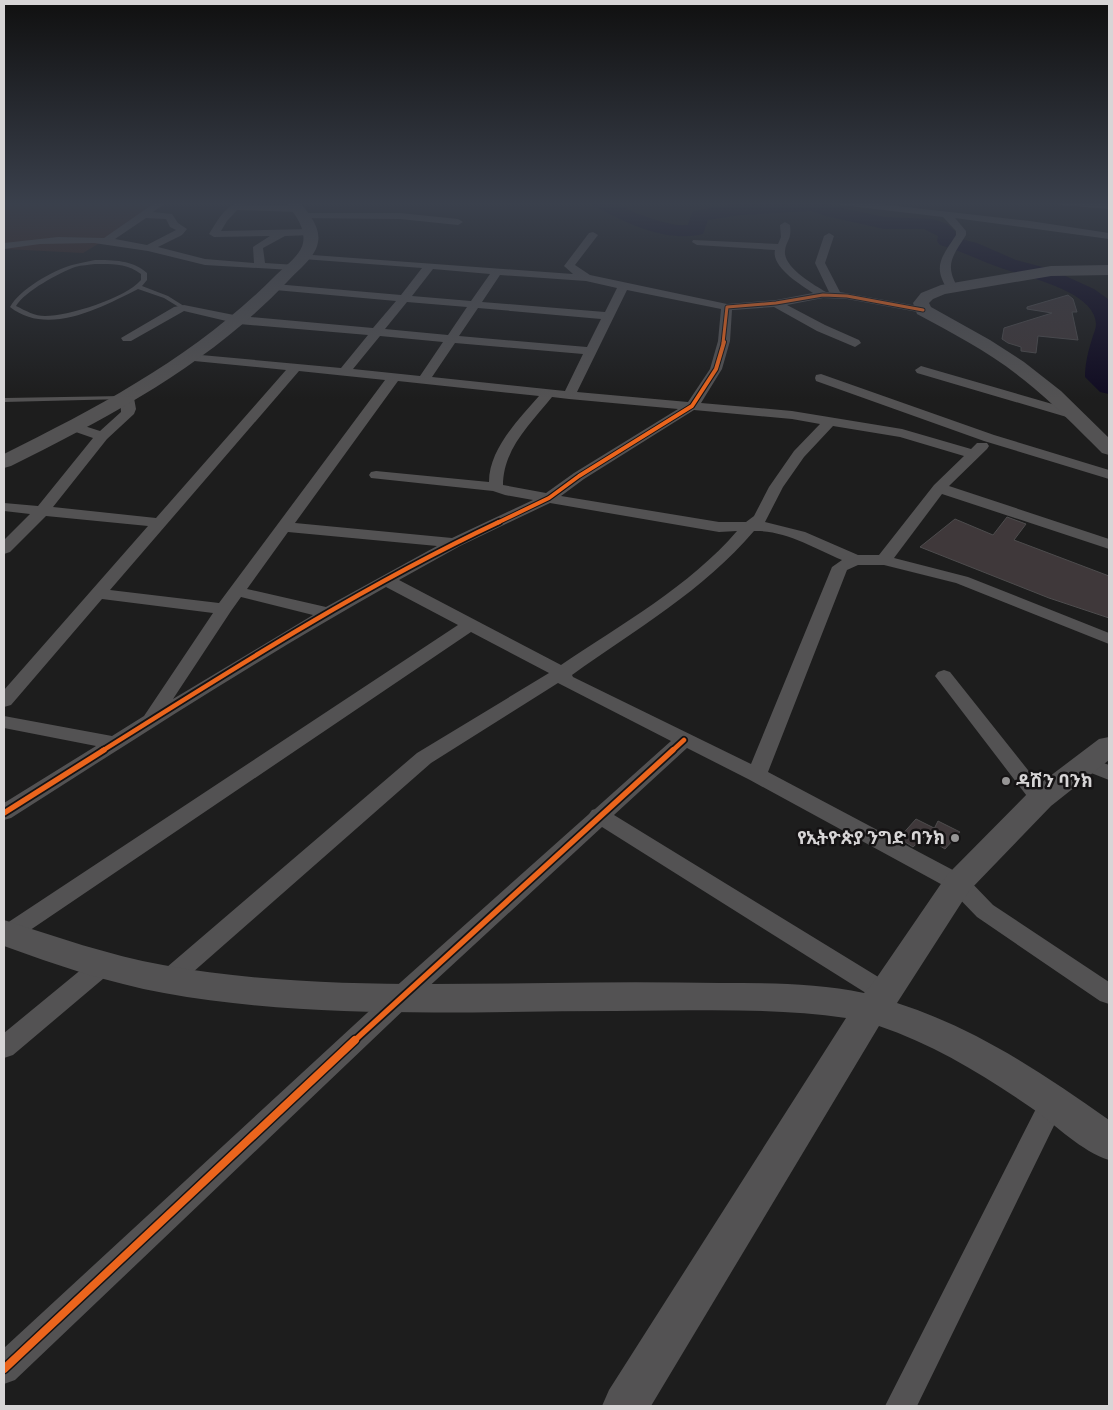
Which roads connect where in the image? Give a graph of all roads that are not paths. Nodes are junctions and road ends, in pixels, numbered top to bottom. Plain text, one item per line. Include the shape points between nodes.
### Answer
1 (70, 268) edge
2 (137, 268) edge
3 (293, 268) edge
4 (429, 268) edge
5 (454, 268) edge
6 (572, 268) edge
7 (788, 268) edge
8 (821, 268) edge
9 (945, 268) edge
10 (1109, 270) edge
11 (496, 271) junction
12 (586, 278) junction
13 (138, 287) junction
14 (275, 287) junction
15 (623, 287) junction
16 (952, 288) junction
17 (829, 295) junction
18 (406, 297) junction
19 (476, 303) junction
20 (776, 303) junction
21 (726, 307) junction
22 (184, 308) junction
23 (923, 310) junction
24 (608, 316) junction
25 (239, 320) junction
26 (376, 331) junction
27 (127, 338) dead end
28 (450, 338) junction
29 (855, 343) dead end
30 (590, 351) junction
31 (194, 357) junction
32 (296, 367) junction
33 (921, 370) dead end
34 (345, 371) junction
35 (395, 376) junction
36 (821, 378) dead end
37 (424, 379) junction
38 (549, 393) junction
39 (569, 395) junction
40 (127, 398) junction
41 (4, 400) edge
42 (692, 406) junction
43 (1075, 416) junction
44 (830, 421) junction
45 (75, 427) junction
46 (102, 436) junction
47 (989, 438) junction
48 (1109, 448) edge
49 (974, 454) junction
50 (4, 462) edge
51 (376, 475) dead end
52 (1109, 475) edge
53 (496, 487) junction
54 (939, 488) junction
55 (549, 498) junction
56 (4, 507) edge
57 (41, 512) junction
58 (159, 523) junction
59 (286, 527) junction
60 (748, 527) junction
61 (454, 543) junction
62 (1109, 544) edge
63 (4, 549) edge
64 (855, 560) junction
65 (884, 560) junction
66 (387, 581) junction
67 (238, 592) junction
68 (98, 594) junction
69 (224, 609) junction
70 (328, 613) junction
71 (471, 624) junction
72 (1109, 639) edge
73 (562, 673) junction
74 (944, 676) dead end
75 (4, 701) edge
76 (150, 721) junction
77 (4, 722) edge
78 (684, 740) junction
79 (114, 743) junction
80 (1102, 761) edge
81 (757, 775) junction
82 (1040, 799) junction
83 (4, 813) edge
84 (599, 816) junction
85 (958, 883) junction
86 (5, 934) edge
87 (102, 966) junction
88 (168, 980) junction
89 (1109, 994) edge
90 (401, 997) junction
91 (878, 1001) junction
92 (4, 1048) edge
93 (1053, 1102) junction
94 (1109, 1142) edge
95 (4, 1369) edge
96 (625, 1406) edge
97 (901, 1406) edge

1 - 13 lane via 22,295 14,301 13,307 36,316 77,314
2 - 13 lane via 144,273 144,280
3 - 14 main road
4 - 18 street
5 - 11 street
6 - 12 street
7 - 17 street via 795,276
8 - 17 street
9 - 16 street
10 - 16 main road via 1051,271
11 - 12 street
11 - 19 street
12 - 15 street
13 - 22 lane via 166,297
14 - 18 street
14 - 25 main road
15 - 21 street
15 - 24 street
16 - 23 main road via 927,296 920,303
17 - 20 street
17 - 23 street
18 - 19 street
18 - 26 street
19 - 24 street
19 - 28 street
20 - 21 street
20 - 29 street
21 - 42 street via 724,341 716,369
22 - 25 street
22 - 27 street
23 - 43 main road via 1018,366 1056,396
24 - 30 street
25 - 26 street
25 - 31 main road
26 - 28 street
26 - 34 street
28 - 30 street
28 - 37 street
30 - 39 street
31 - 32 street
31 - 40 main road
32 - 34 street
32 - 58 street
33 - 43 street
34 - 35 street
35 - 37 street
35 - 59 street
36 - 47 street
37 - 38 street
38 - 39 street
38 - 53 street via 510,438 496,475
39 - 42 street
40 - 41 lane
40 - 45 main road
40 - 46 street via 127,414
42 - 44 street
42 - 55 street
43 - 48 main road
44 - 49 street via 902,433
44 - 60 street via 799,454 760,518
45 - 46 street
45 - 50 main road
46 - 57 street
47 - 49 street
47 - 52 street
49 - 54 street
51 - 53 street
53 - 55 street
54 - 62 street
54 - 65 street
55 - 60 street via 719,527
55 - 61 street
56 - 57 street
57 - 58 street
57 - 63 street
58 - 68 street
59 - 61 street
59 - 67 street
60 - 64 street via 764,526 799,535
60 - 73 street via 731,548 689,585
61 - 66 street
64 - 65 street
64 - 81 street via 840,567
65 - 72 street via 962,580
66 - 70 street
66 - 71 street
67 - 69 street
67 - 70 street
68 - 69 street
68 - 75 street
69 - 76 street
70 - 76 street
71 - 73 street
71 - 86 street
73 - 78 street via 566,680
73 - 88 street via 424,758
74 - 82 street
76 - 79 street
77 - 79 street
78 - 81 street
78 - 84 street
79 - 83 street
80 - 82 main road
81 - 85 street
82 - 85 main road
84 - 90 street
84 - 91 street
85 - 89 street via 985,911
85 - 91 main road
86 - 87 main road
87 - 88 main road
87 - 92 street
88 - 90 main road via 269,993
90 - 91 main road
90 - 95 street
91 - 93 main road via 912,1022 968,1048
91 - 96 main road
93 - 94 main road
93 - 97 street

